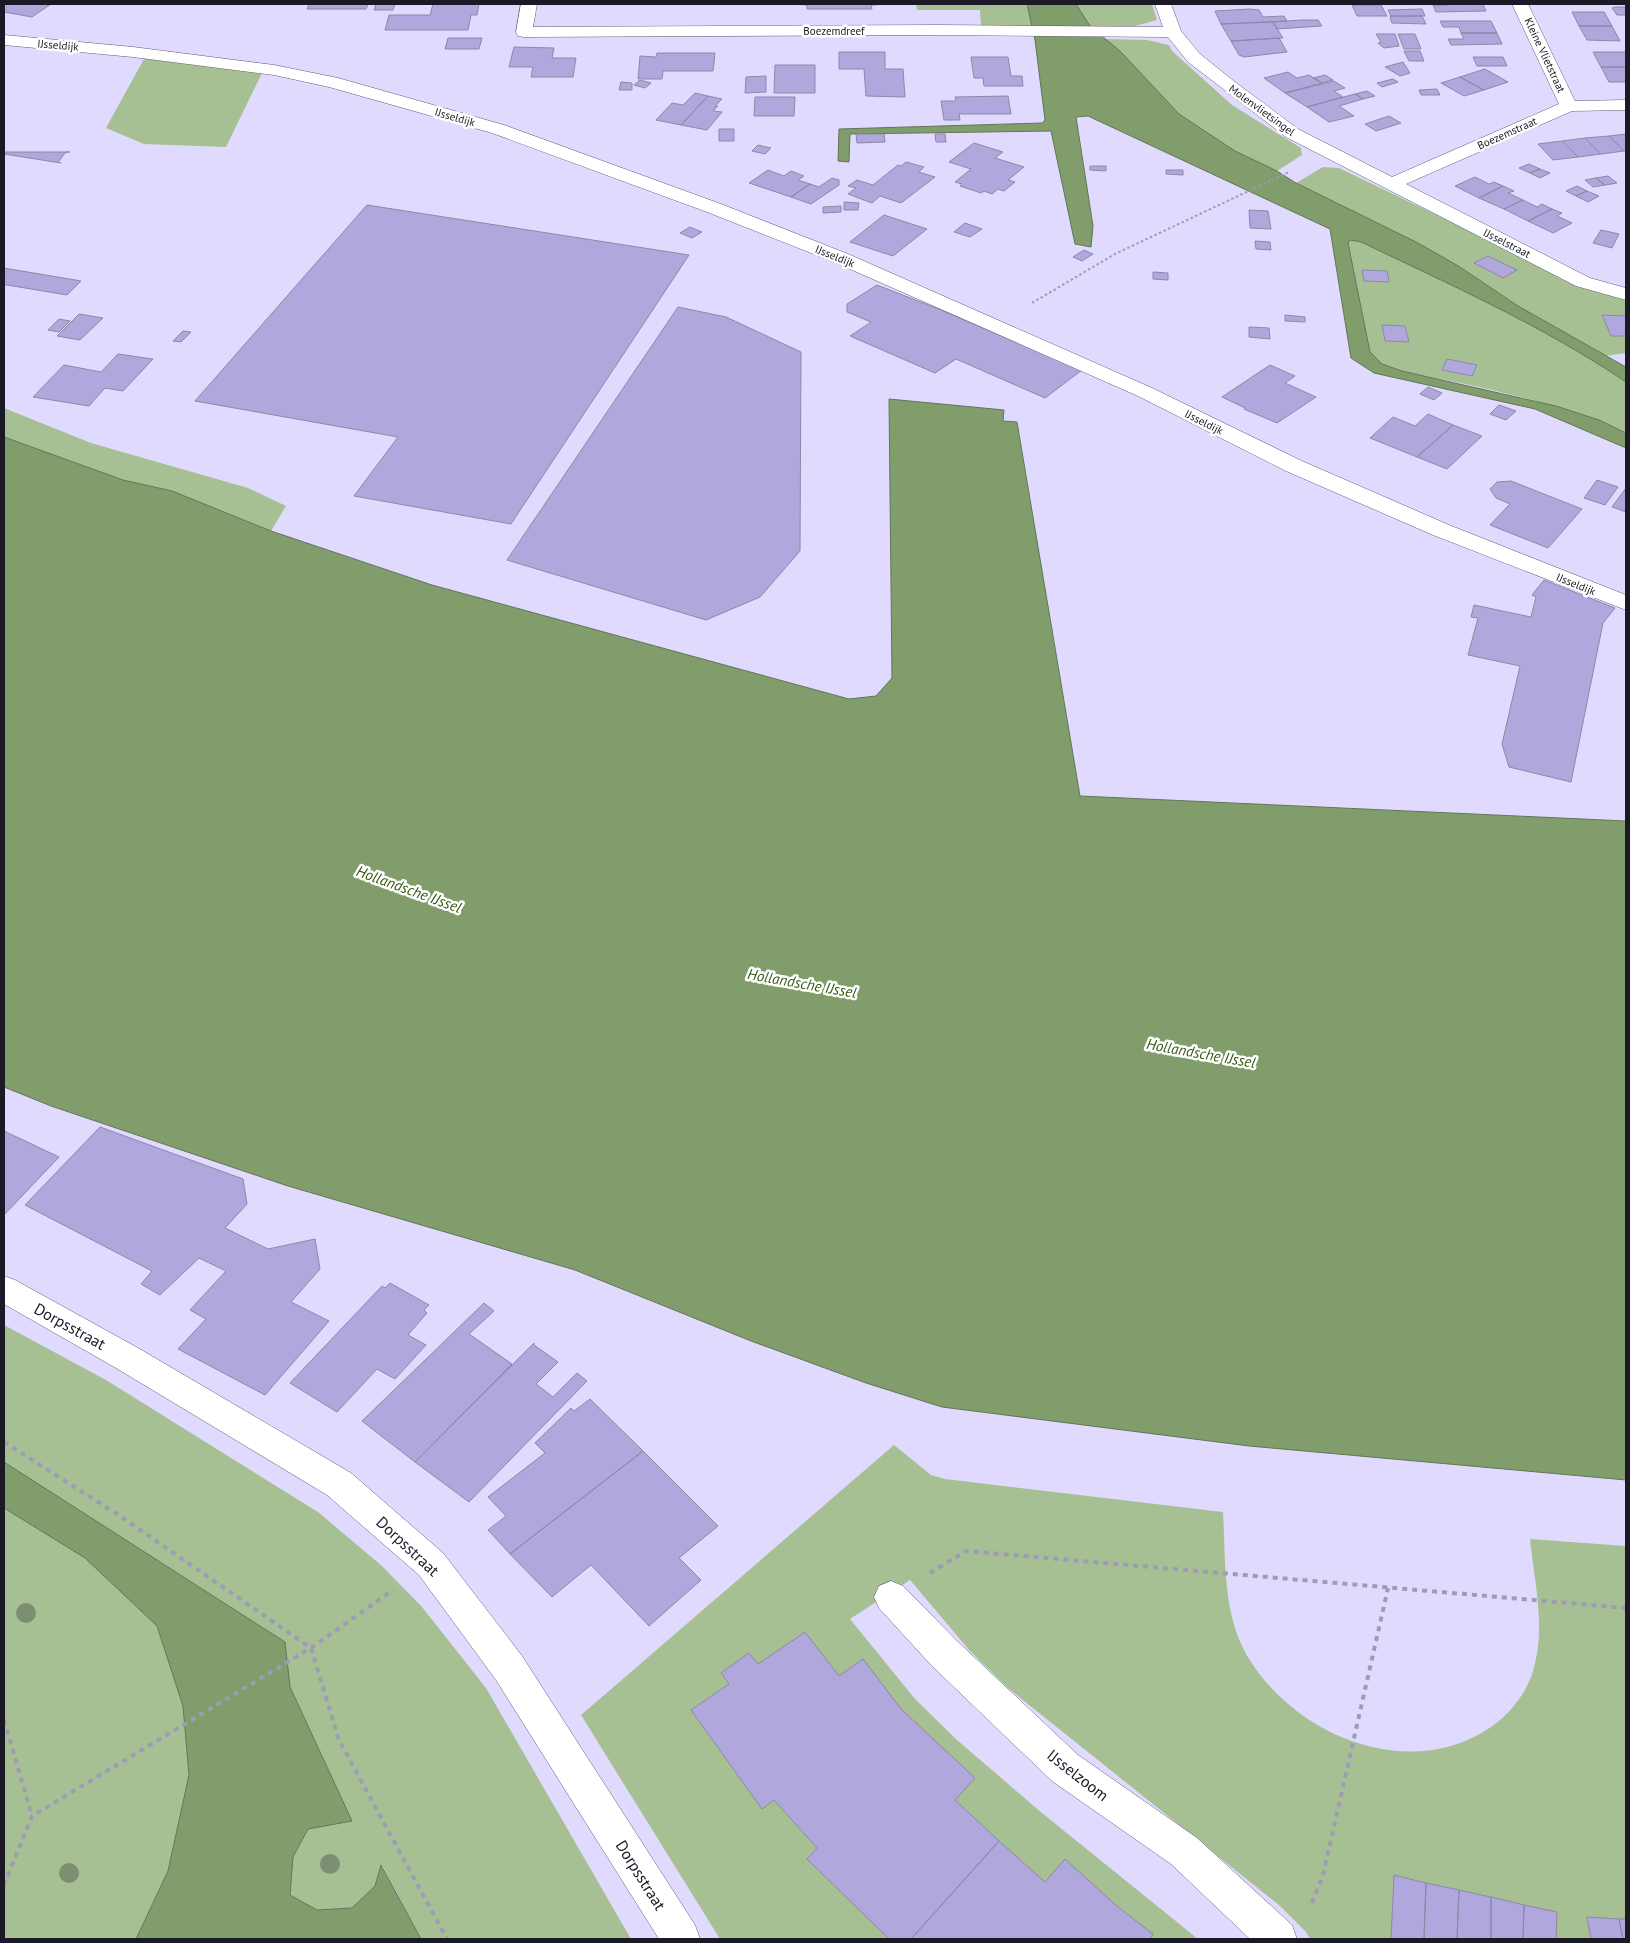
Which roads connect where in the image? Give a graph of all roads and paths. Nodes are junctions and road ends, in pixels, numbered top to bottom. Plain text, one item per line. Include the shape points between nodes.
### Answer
1 (528, 4) edge
2 (1163, 4) edge
3 (1520, 4) edge
4 (1173, 32) junction
5 (4, 40) edge
6 (1626, 105) edge
7 (1569, 106) junction
8 (1285, 174) dead end
9 (1392, 184) junction
10 (1048, 292) dead end
11 (1626, 294) edge
12 (1626, 603) edge
13 (4, 1289) edge
14 (4, 1442) edge
15 (430, 1564) junction
16 (1388, 1588) junction
17 (891, 1597) joint
18 (1626, 1608) edge
19 (311, 1648) junction
20 (4, 1720) edge
21 (32, 1816) junction
22 (4, 1885) edge
23 (1308, 1912) dead end
24 (447, 1939) edge
25 (681, 1939) edge
26 (1278, 1939) edge

1 - 4 street, Boezemdreef via 524,32
2 - 4 street, Molenvlietsingel
3 - 7 street, Kleine Vlietstraat
4 - 9 street, Molenvlietsingel via 1194,58 1292,133
5 - 12 street, IJsseldijk via 274,70 332,82 498,129 841,258 1146,392 1294,466 1441,530
6 - 7 street, Boezemstraat
7 - 9 street, Boezemstraat
8 - 10 path via 1115,254
9 - 11 street, IJsselstraat via 1583,282
13 - 15 street, Dorpsstraat via 339,1484
14 - 19 path via 120,1516
15 - 19 path
15 - 25 street, Dorpsstraat via 509,1668
16 - 17 path via 966,1551
16 - 18 path
16 - 23 path via 1324,1875
17 - 26 street, IJsselzoom via 944,1654 1064,1768 1184,1852
19 - 21 path
19 - 24 path via 338,1740
20 - 21 path
21 - 22 path

